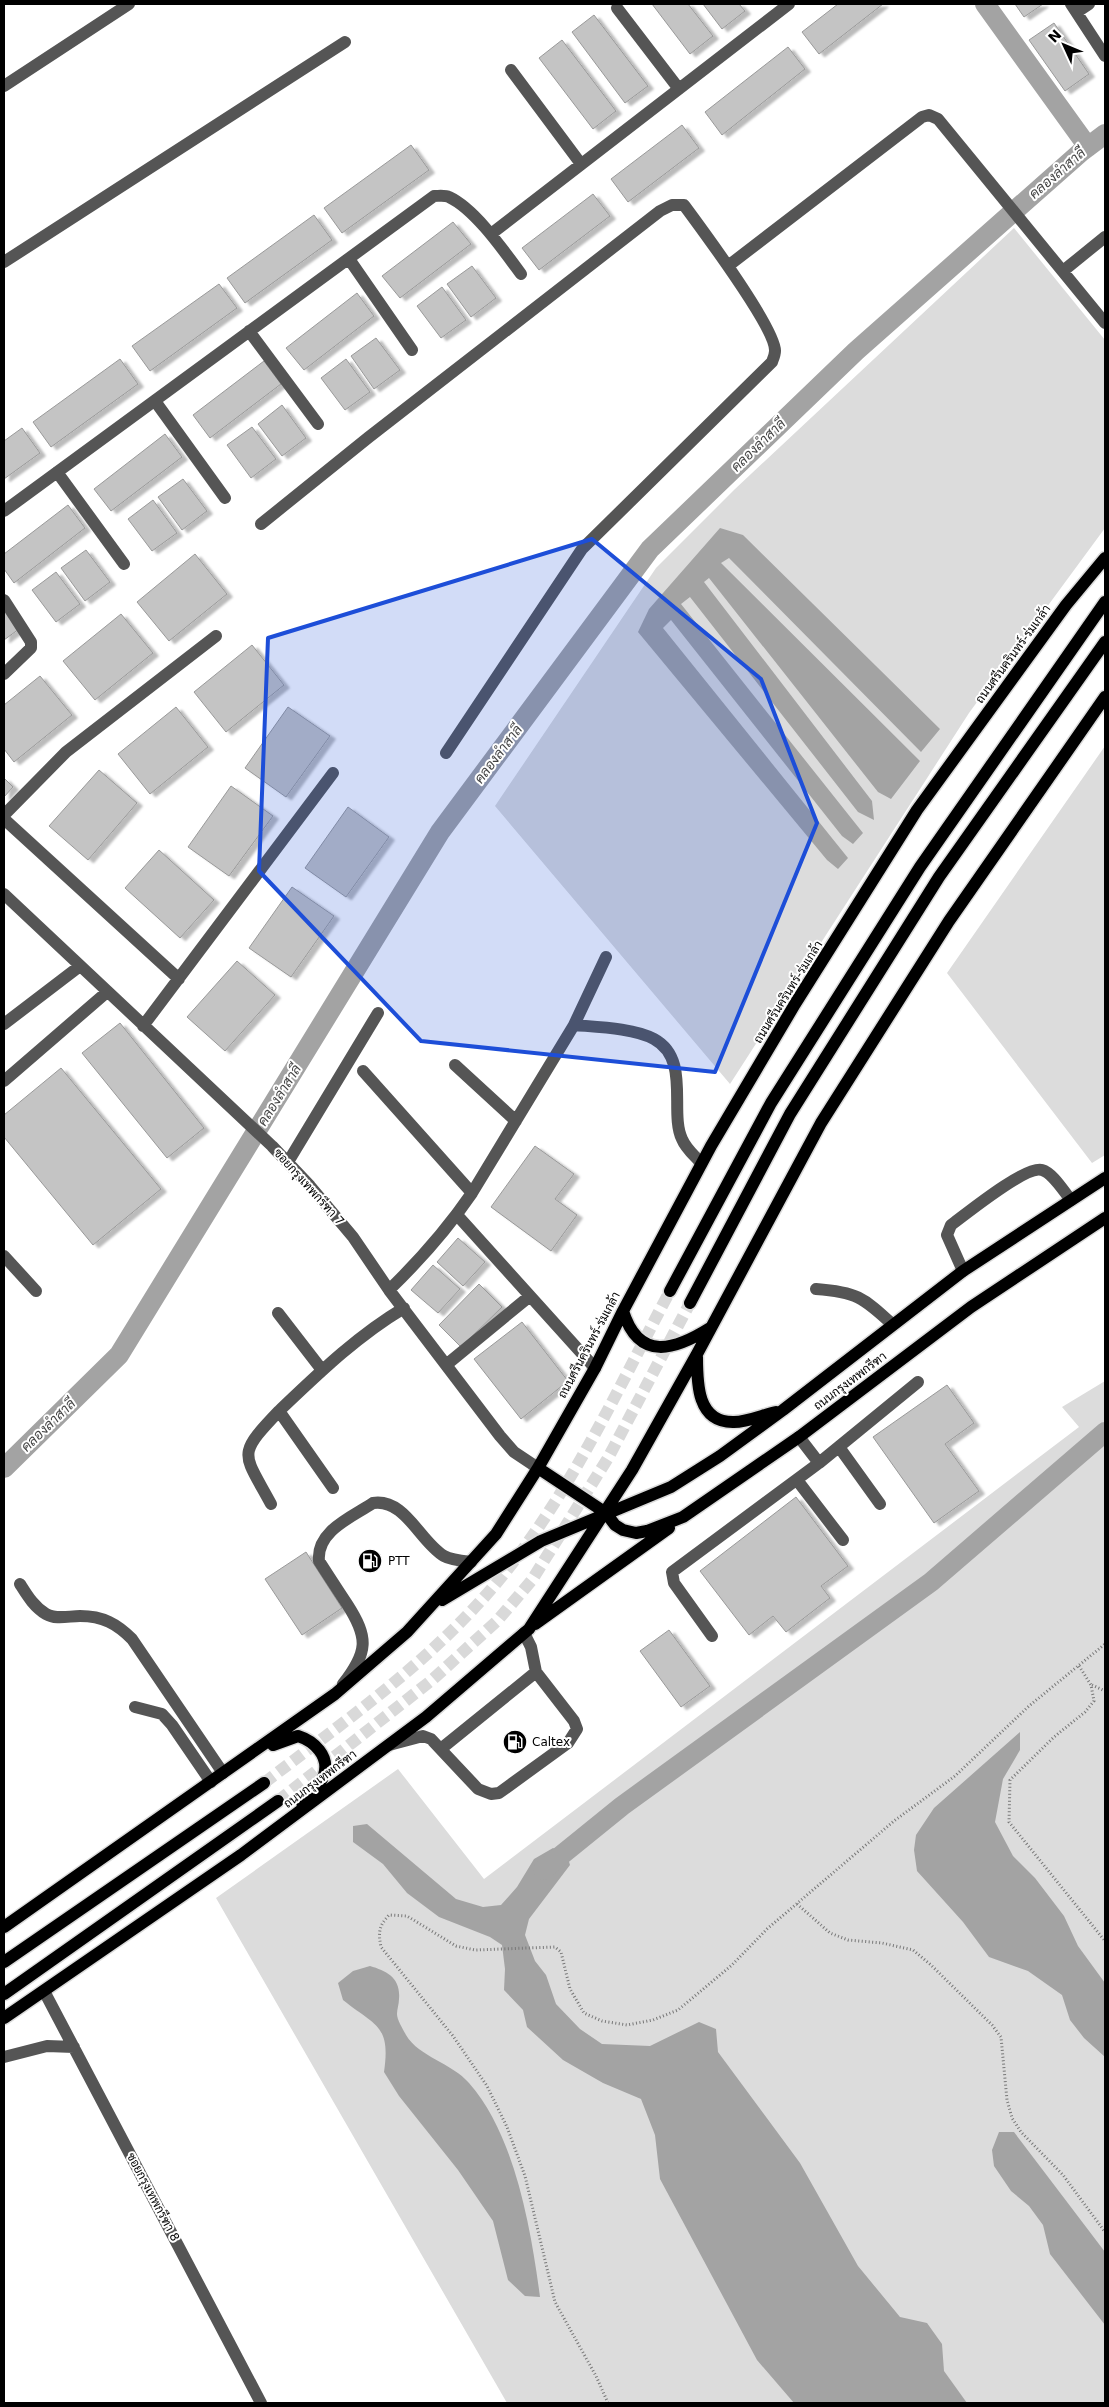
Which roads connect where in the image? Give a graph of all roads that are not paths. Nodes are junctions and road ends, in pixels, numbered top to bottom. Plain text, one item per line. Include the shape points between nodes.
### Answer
1 (129, 4) edge
2 (1090, 4) edge
3 (780, 6) edge
4 (617, 8) dead end
5 (1074, 8) edge
6 (346, 42) dead end
7 (1105, 56) edge
8 (511, 70) dead end
9 (4, 86) edge
10 (679, 89) junction
11 (581, 164) junction
12 (491, 234) junction
13 (1105, 237) edge
14 (349, 259) junction
15 (4, 262) edge
16 (728, 266) junction
17 (1063, 271) junction
18 (521, 274) dead end
19 (1105, 323) edge
20 (249, 331) junction
21 (412, 350) dead end
22 (155, 401) junction
23 (318, 424) dead end
24 (57, 472) junction
25 (225, 498) dead end
26 (4, 511) edge
27 (261, 524) dead end
28 (1105, 558) edge
29 (124, 564) dead end
30 (4, 600) edge
31 (1105, 602) edge
32 (216, 636) dead end
33 (1105, 642) edge
34 (4, 674) edge
35 (1105, 697) edge
36 (446, 753) dead end
37 (333, 773) dead end
38 (4, 817) edge
39 (4, 894) edge
40 (606, 957) dead end
41 (80, 966) junction
42 (179, 979) junction
43 (108, 992) junction
44 (378, 1013) dead end
45 (4, 1024) edge
46 (574, 1025) junction
47 (143, 1026) junction
48 (455, 1066) dead end
49 (363, 1070) dead end
50 (4, 1081) edge
51 (516, 1120) junction
52 (288, 1162) junction
53 (701, 1163) junction
54 (1105, 1178) edge
55 (472, 1193) junction
56 (1071, 1200) junction
57 (457, 1215) junction
58 (1105, 1218) edge
59 (4, 1256) edge
60 (963, 1271) junction
61 (816, 1289) dead end
62 (389, 1290) junction
63 (36, 1291) dead end
64 (670, 1291) tunnel mouth
65 (530, 1296) junction
66 (690, 1303) tunnel mouth
67 (404, 1308) junction
68 (623, 1311) junction
69 (278, 1313) dead end
70 (892, 1324) junction
71 (712, 1326) junction
72 (697, 1354) junction
73 (446, 1364) junction
74 (595, 1368) junction
75 (322, 1370) junction
76 (918, 1382) dead end
77 (783, 1410) junction
78 (279, 1411) junction
79 (799, 1437) junction
80 (839, 1447) junction
81 (818, 1463) junction
82 (538, 1468) junction
83 (797, 1480) junction
84 (333, 1488) dead end
85 (271, 1504) dead end
86 (880, 1504) dead end
87 (606, 1513) junction
88 (683, 1518) junction
89 (843, 1540) dead end
90 (471, 1562) junction
91 (20, 1584) dead end
92 (431, 1606) junction
93 (527, 1631) junction
94 (712, 1636) dead end
95 (536, 1672) junction
96 (335, 1694) junction
97 (135, 1707) dead end
98 (387, 1746) junction
99 (442, 1748) junction
100 (248, 1756) junction
101 (223, 1773) junction
102 (211, 1782) junction
103 (264, 1783) tunnel mouth
104 (278, 1801) tunnel mouth
105 (288, 1819) junction
106 (4, 1927) edge
107 (4, 1962) edge
108 (44, 1991) junction
109 (4, 1994) edge
110 (4, 2018) edge
111 (74, 2047) junction
112 (4, 2057) edge
113 (261, 2403) edge

1 - 9 street
2 - 5 street
3 - 10 street
4 - 10 street
5 - 7 street
6 - 15 street
8 - 11 street
10 - 11 street
11 - 12 street
12 - 14 street via 448,196 434,196
12 - 18 street
13 - 17 street
14 - 20 street
14 - 21 street
16 - 17 street via 922,117 929,115 938,119
16 - 27 street via 684,205 672,205 660,211
16 - 36 street via 769,333 775,350 772,362 582,550
17 - 19 street
20 - 22 street
20 - 23 street
22 - 24 street
22 - 25 street
24 - 26 street
24 - 29 street
28 - 53 main road, ถนนศรีนครินทร์-ร่มเกล้า via 1066,605 917,810 795,1004
30 - 34 street via 31,642 31,648
31 - 64 main road via 920,867 787,1077
32 - 38 street via 66,752
33 - 66 main road via 939,877 822,1063 790,1114
35 - 71 main road via 950,921 821,1123
37 - 42 street
38 - 42 street
39 - 41 street, ซอยกรุงเทพกรีฑา 7
40 - 46 street
41 - 43 street, ซอยกรุงเทพกรีฑา 7
41 - 45 street
42 - 47 street
43 - 47 street, ซอยกรุงเทพกรีฑา 7
43 - 50 street
44 - 52 street
46 - 51 street
46 - 53 street via 627,1031 654,1039 666,1050 677,1079 678,1127 682,1139
47 - 52 street, ซอยกรุงเทพกรีฑา 7
48 - 51 street
49 - 55 street
51 - 55 street
52 - 62 street, ซอยกรุงเทพกรีฑา 7 via 353,1237
53 - 68 main road, ถนนศรีนครินทร์-ร่มเกล้า
54 - 56 main road, ถนนกรุงเทพกรีฑา
55 - 57 street
56 - 60 main road, ถนนกรุงเทพกรีฑา
56 - 60 street via 1047,1172 1041,1169 1024,1172 951,1224 947,1235
57 - 62 street
57 - 65 street
58 - 79 main road, ถนนกรุงเทพกรีฑา via 971,1307
59 - 63 street
60 - 70 main road, ถนนกรุงเทพกรีฑา
61 - 70 street via 847,1292 867,1301
62 - 67 street, ซอยกรุงเทพกรีฑา 7
65 - 73 street
65 - 74 street
67 - 73 street, ซอยกรุงเทพกรีฑา 7
67 - 75 street via 374,1326
68 - 71 main road via 631,1332 650,1345 674,1347
68 - 74 main road, ถนนศรีนครินทร์-ร่มเกล้า
69 - 75 street
70 - 77 main road, ถนนกรุงเทพกรีฑา
71 - 72 main road
72 - 77 main road via 700,1401 713,1417 734,1422
72 - 87 main road
73 - 82 street, ซอยกรุงเทพกรีฑา 7 via 514,1452
74 - 82 main road, ถนนศรีนครินทร์-ร่มเกล้า
75 - 78 street
76 - 80 street
77 - 87 main road, ถนนกรุงเทพกรีฑา via 671,1487 643,1501
78 - 84 street
78 - 85 street via 254,1438 247,1451 249,1462
79 - 81 street
79 - 88 main road, ถนนกรุงเทพกรีฑา
80 - 81 street
80 - 86 street
81 - 83 street
82 - 87 main road, ถนนกรุงเทพกรีฑา
82 - 90 main road via 496,1534
83 - 89 street
83 - 94 street via 672,1572 674,1583
87 - 88 main road, ถนนกรุงเทพกรีฑา via 622,1530 636,1533
87 - 92 main road via 541,1541
87 - 93 main road, ถนนกรุงเทพกรีฑา
88 - 93 main road
90 - 92 main road
90 - 96 street via 443,1555 398,1509 380,1502 373,1503 328,1533 321,1542 319,1561 360,1625 363,1639 355,1666
91 - 101 street via 39,1609 48,1615 102,1618 124,1631
92 - 96 main road via 407,1632
93 - 95 street
93 - 98 main road, ถนนกรุงเทพกรีฑา
95 - 99 street
95 - 99 street via 574,1721 577,1729 568,1743 505,1790 491,1794 478,1789
96 - 100 main road
97 - 102 street via 162,1714
98 - 99 street via 423,1736
98 - 105 main road, ถนนกรุงเทพกรีฑา
100 - 101 main road
100 - 105 main road via 298,1736 313,1743 321,1752 325,1761 324,1776
101 - 102 main road
102 - 106 main road
103 - 107 main road
104 - 109 main road, ถนนกรุงเทพกรีฑา
105 - 108 main road, ถนนกรุงเทพกรีฑา
108 - 110 main road, ถนนกรุงเทพกรีฑา
108 - 111 street, ซอยกรุงเทพกรีฑา 8
111 - 112 street via 47,2046
111 - 113 street, ซอยกรุงเทพกรีฑา 8

